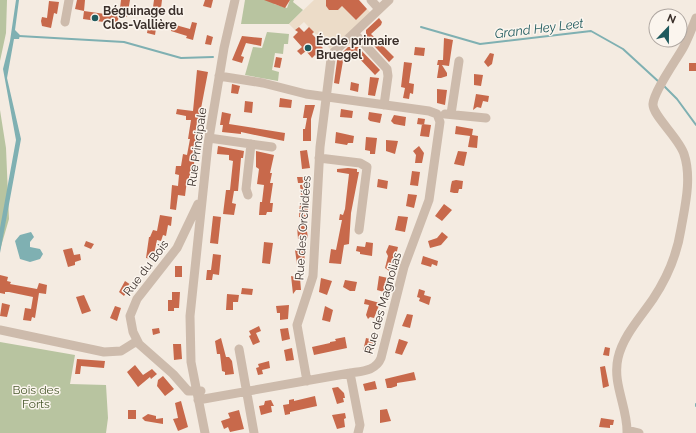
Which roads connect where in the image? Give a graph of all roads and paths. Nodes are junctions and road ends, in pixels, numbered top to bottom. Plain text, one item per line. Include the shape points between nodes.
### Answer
1 (69, 0) edge
2 (235, 0) edge
3 (371, 0) edge
4 (388, 0) edge
5 (379, 9) junction
6 (696, 18) edge
7 (65, 22) dead end
8 (354, 33) junction
9 (459, 61) dead end
10 (219, 76) junction
11 (326, 97) junction
12 (384, 105) junction
13 (451, 114) junction
14 (438, 116) junction
15 (486, 118) dead end
16 (209, 138) junction
17 (251, 144) junction
18 (272, 147) dead end
19 (319, 158) junction
20 (203, 187) junction
21 (248, 195) dead end
22 (187, 230) junction
23 (359, 230) dead end
24 (199, 231) junction
25 (180, 243) junction
26 (0, 330) edge
27 (137, 341) junction
28 (239, 349) dead end
29 (350, 373) junction
30 (307, 381) junction
31 (246, 391) junction
32 (199, 396) junction
33 (627, 432) edge
34 (205, 433) edge
35 (210, 433) edge
36 (254, 433) edge
37 (358, 433) edge
38 (639, 433) edge

1 - 7 street
2 - 10 street, Rue Principale
3 - 5 street
4 - 5 street, Rue des Orchidées
5 - 8 street, Rue des Orchidées
6 - 33 street via 686,42 654,100 654,111 681,147 687,167 687,184 680,235 672,264 660,288 625,340 618,358 617,379
8 - 11 street, Rue des Orchidées via 332,57
8 - 12 street via 387,69
9 - 13 street
10 - 11 street
10 - 16 street, Rue Principale
11 - 12 street
11 - 19 street, Rue des Orchidées
12 - 14 street via 428,111
13 - 14 street
13 - 15 street
14 - 29 street, Rue des Magnolias via 440,122 430,195 404,267 380,361 374,368
16 - 17 street
16 - 20 street, Rue Principale
17 - 18 street
17 - 21 street via 246,189
19 - 23 street via 360,163 366,167
19 - 30 street, Rue des Orchidées via 313,276 297,325
20 - 22 street, Rue du Bois
20 - 24 street, Rue Principale
22 - 24 street via 192,227
22 - 25 street, Rue du Bois
24 - 25 street, Rue du Bois via 188,234
24 - 32 street, Rue Principale via 192,298
25 - 27 street, Rue du Bois via 133,305 130,322
26 - 27 street via 104,352 120,351
27 - 32 street, Rue du Bois via 187,390
28 - 31 street
29 - 30 street, Rue des Magnolias
29 - 37 street via 360,425
30 - 31 street, Rue des Magnolias
31 - 32 street, Rue des Magnolias
31 - 36 street
32 - 34 street, Rue Principale
32 - 35 street, Rue Principale
33 - 38 street

